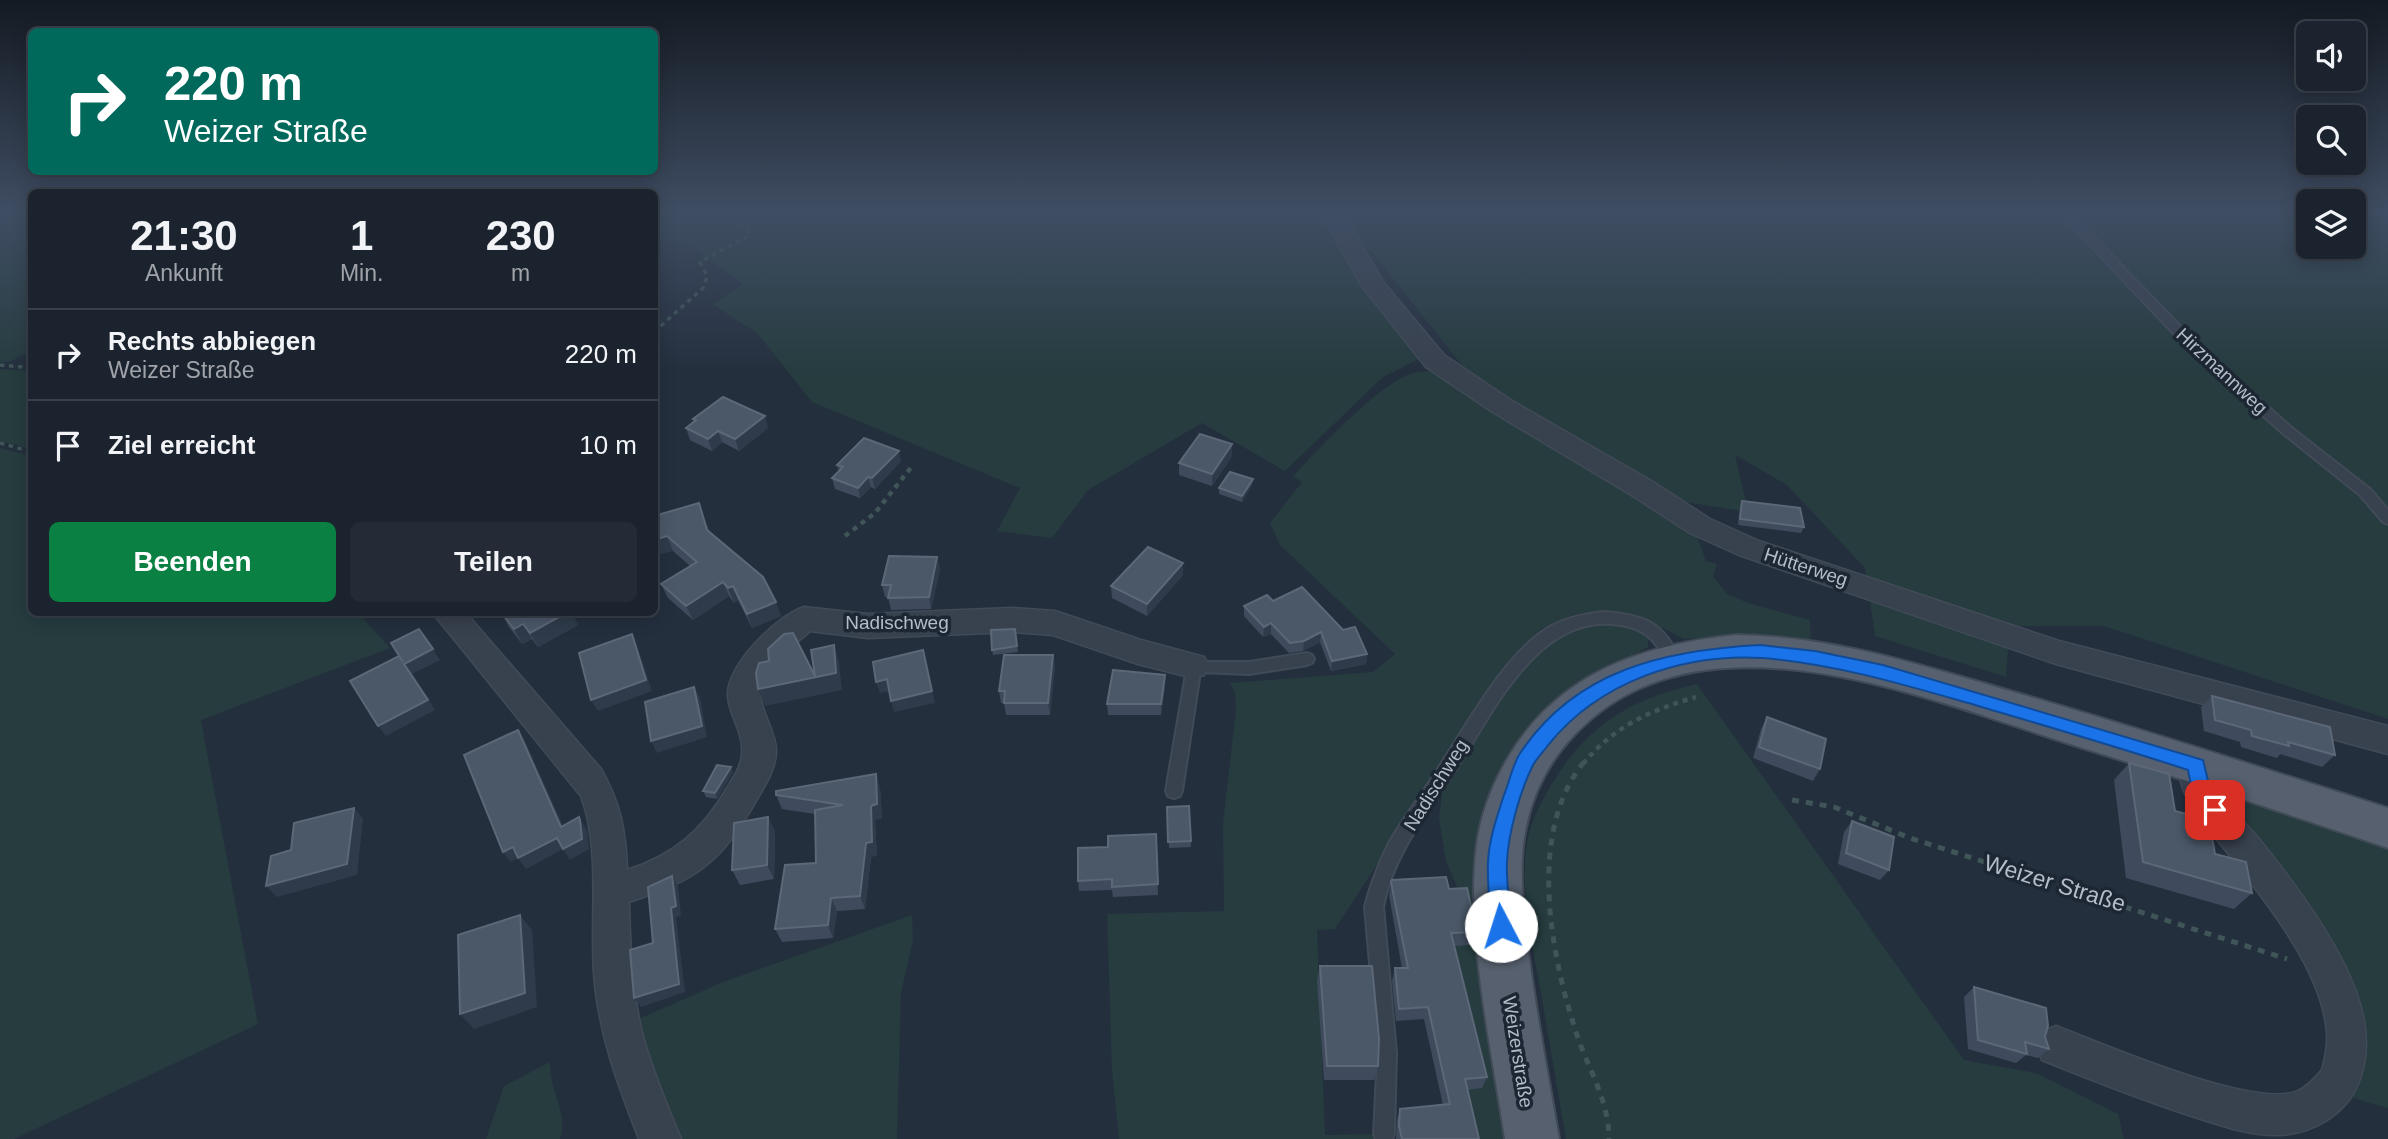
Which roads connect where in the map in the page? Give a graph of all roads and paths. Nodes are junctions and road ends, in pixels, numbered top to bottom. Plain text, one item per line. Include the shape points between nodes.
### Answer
1 (702, 266) edge
2 (1363, 266) edge
3 (2116, 266) edge
4 (658, 328) edge
5 (0, 365) edge
6 (28, 368) edge
7 (0, 443) edge
8 (28, 451) edge
9 (913, 465) dead end
10 (2388, 519) edge
11 (845, 536) dead end
12 (450, 616) edge
13 (1672, 655) junction
14 (1307, 659) dead end
15 (1193, 666) junction
16 (1696, 697) dead end
17 (2388, 740) edge
18 (2197, 765) junction
19 (1174, 791) dead end
20 (1792, 800) dead end
21 (2388, 828) edge
22 (610, 892) junction
23 (2318, 952) junction
24 (2056, 1046) dead end
25 (1384, 1134) dead end
26 (660, 1139) edge
27 (1532, 1139) edge
28 (1609, 1139) edge

1 - 4 path via 707,276 704,287
2 - 17 street, Hütterweg via 1435,361 1700,526 1749,548 2056,652
3 - 10 lane, Hirzmannweg via 2195,349 2365,492
5 - 6 path
7 - 8 path
9 - 11 path via 882,508
12 - 22 street via 600,797 609,842
13 - 18 main road, Weizerstraße via 1760,652 1857,666
13 - 25 lane, Nadischweg via 1660,637 1644,625 1609,618 1580,620 1552,633 1500,688 1395,849 1374,907 1387,1053
13 - 27 main road, Weizerstraße via 1611,681 1556,723 1525,761 1504,823 1497,862 1498,900
14 - 15 lane via 1249,668
15 - 19 lane
15 - 22 street, Nadischweg via 1055,623 1012,620 869,626 804,619 758,663 745,683 743,695 760,746 759,757 723,830 674,870
16 - 28 path via 1635,719 1598,748 1564,793 1553,829 1550,891 1556,944 1574,1024 1608,1111
18 - 21 main road, Weizerstraße
18 - 23 street via 2201,792
20 - 23 path, Weizer Straße via 1834,807 1910,838 2291,960
22 - 26 street via 619,1021
23 - 24 street via 2343,1010 2349,1047 2338,1084 2298,1113 2278,1115 2229,1106

